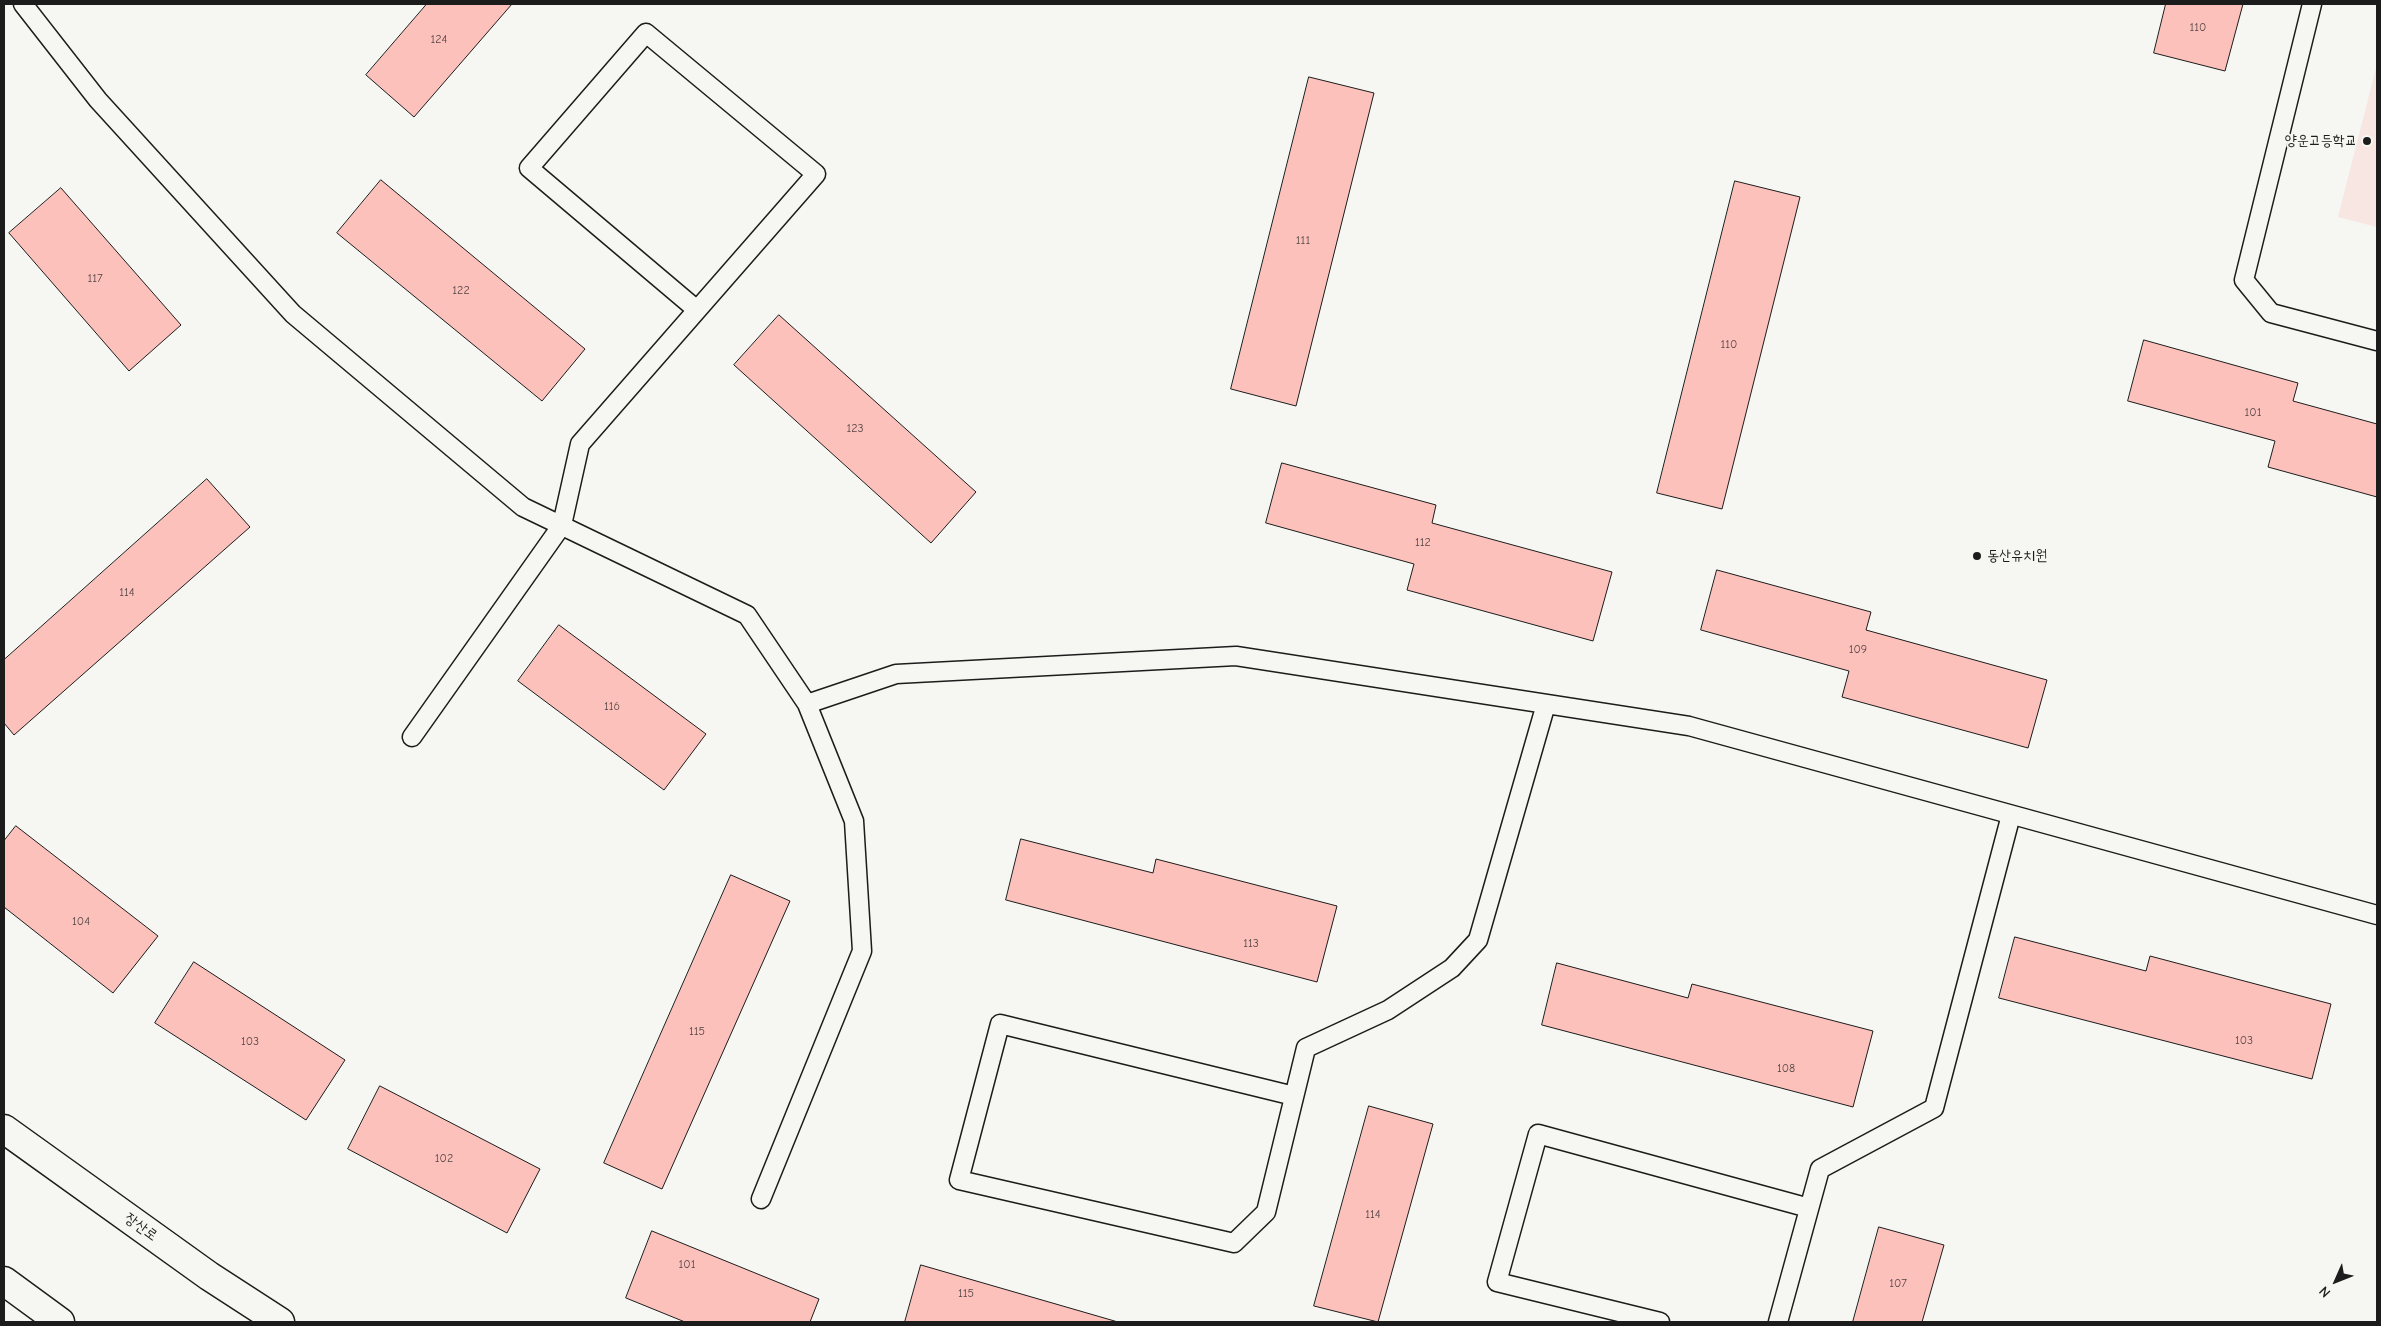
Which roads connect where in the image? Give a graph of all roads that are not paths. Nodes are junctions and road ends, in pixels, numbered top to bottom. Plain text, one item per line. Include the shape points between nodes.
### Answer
1 (24, 4) edge
2 (2312, 4) edge
3 (698, 310) junction
4 (2377, 341) edge
5 (562, 525) junction
6 (806, 704) junction
7 (1546, 704) junction
8 (412, 737) dead end
9 (2012, 815) junction
10 (2377, 915) edge
11 (1294, 1096) junction
12 (4, 1129) edge
13 (761, 1199) dead end
14 (1809, 1208) junction
15 (4, 1281) edge
16 (60, 1322) edge
17 (280, 1322) edge
18 (1660, 1322) edge
19 (1778, 1322) edge

1 - 5 lane via 98,100 293,314 523,507
2 - 4 lane via 2244,280 2271,313
3 - 3 lane via 816,174 646,33 529,168
3 - 5 lane via 580,444
5 - 6 lane via 747,615
5 - 8 lane
6 - 7 lane via 896,674 1236,656
6 - 13 lane via 854,821 862,951
7 - 9 lane via 1689,726
7 - 11 lane via 1478,940 1452,968 1388,1010 1306,1048
9 - 10 lane
9 - 14 lane via 1934,1108 1820,1169
11 - 11 lane via 1266,1212 1234,1243 959,1180 1000,1024
12 - 17 highway, 장산로 via 209,1276
14 - 18 lane via 1538,1134 1497,1282
14 - 19 lane
15 - 16 highway

